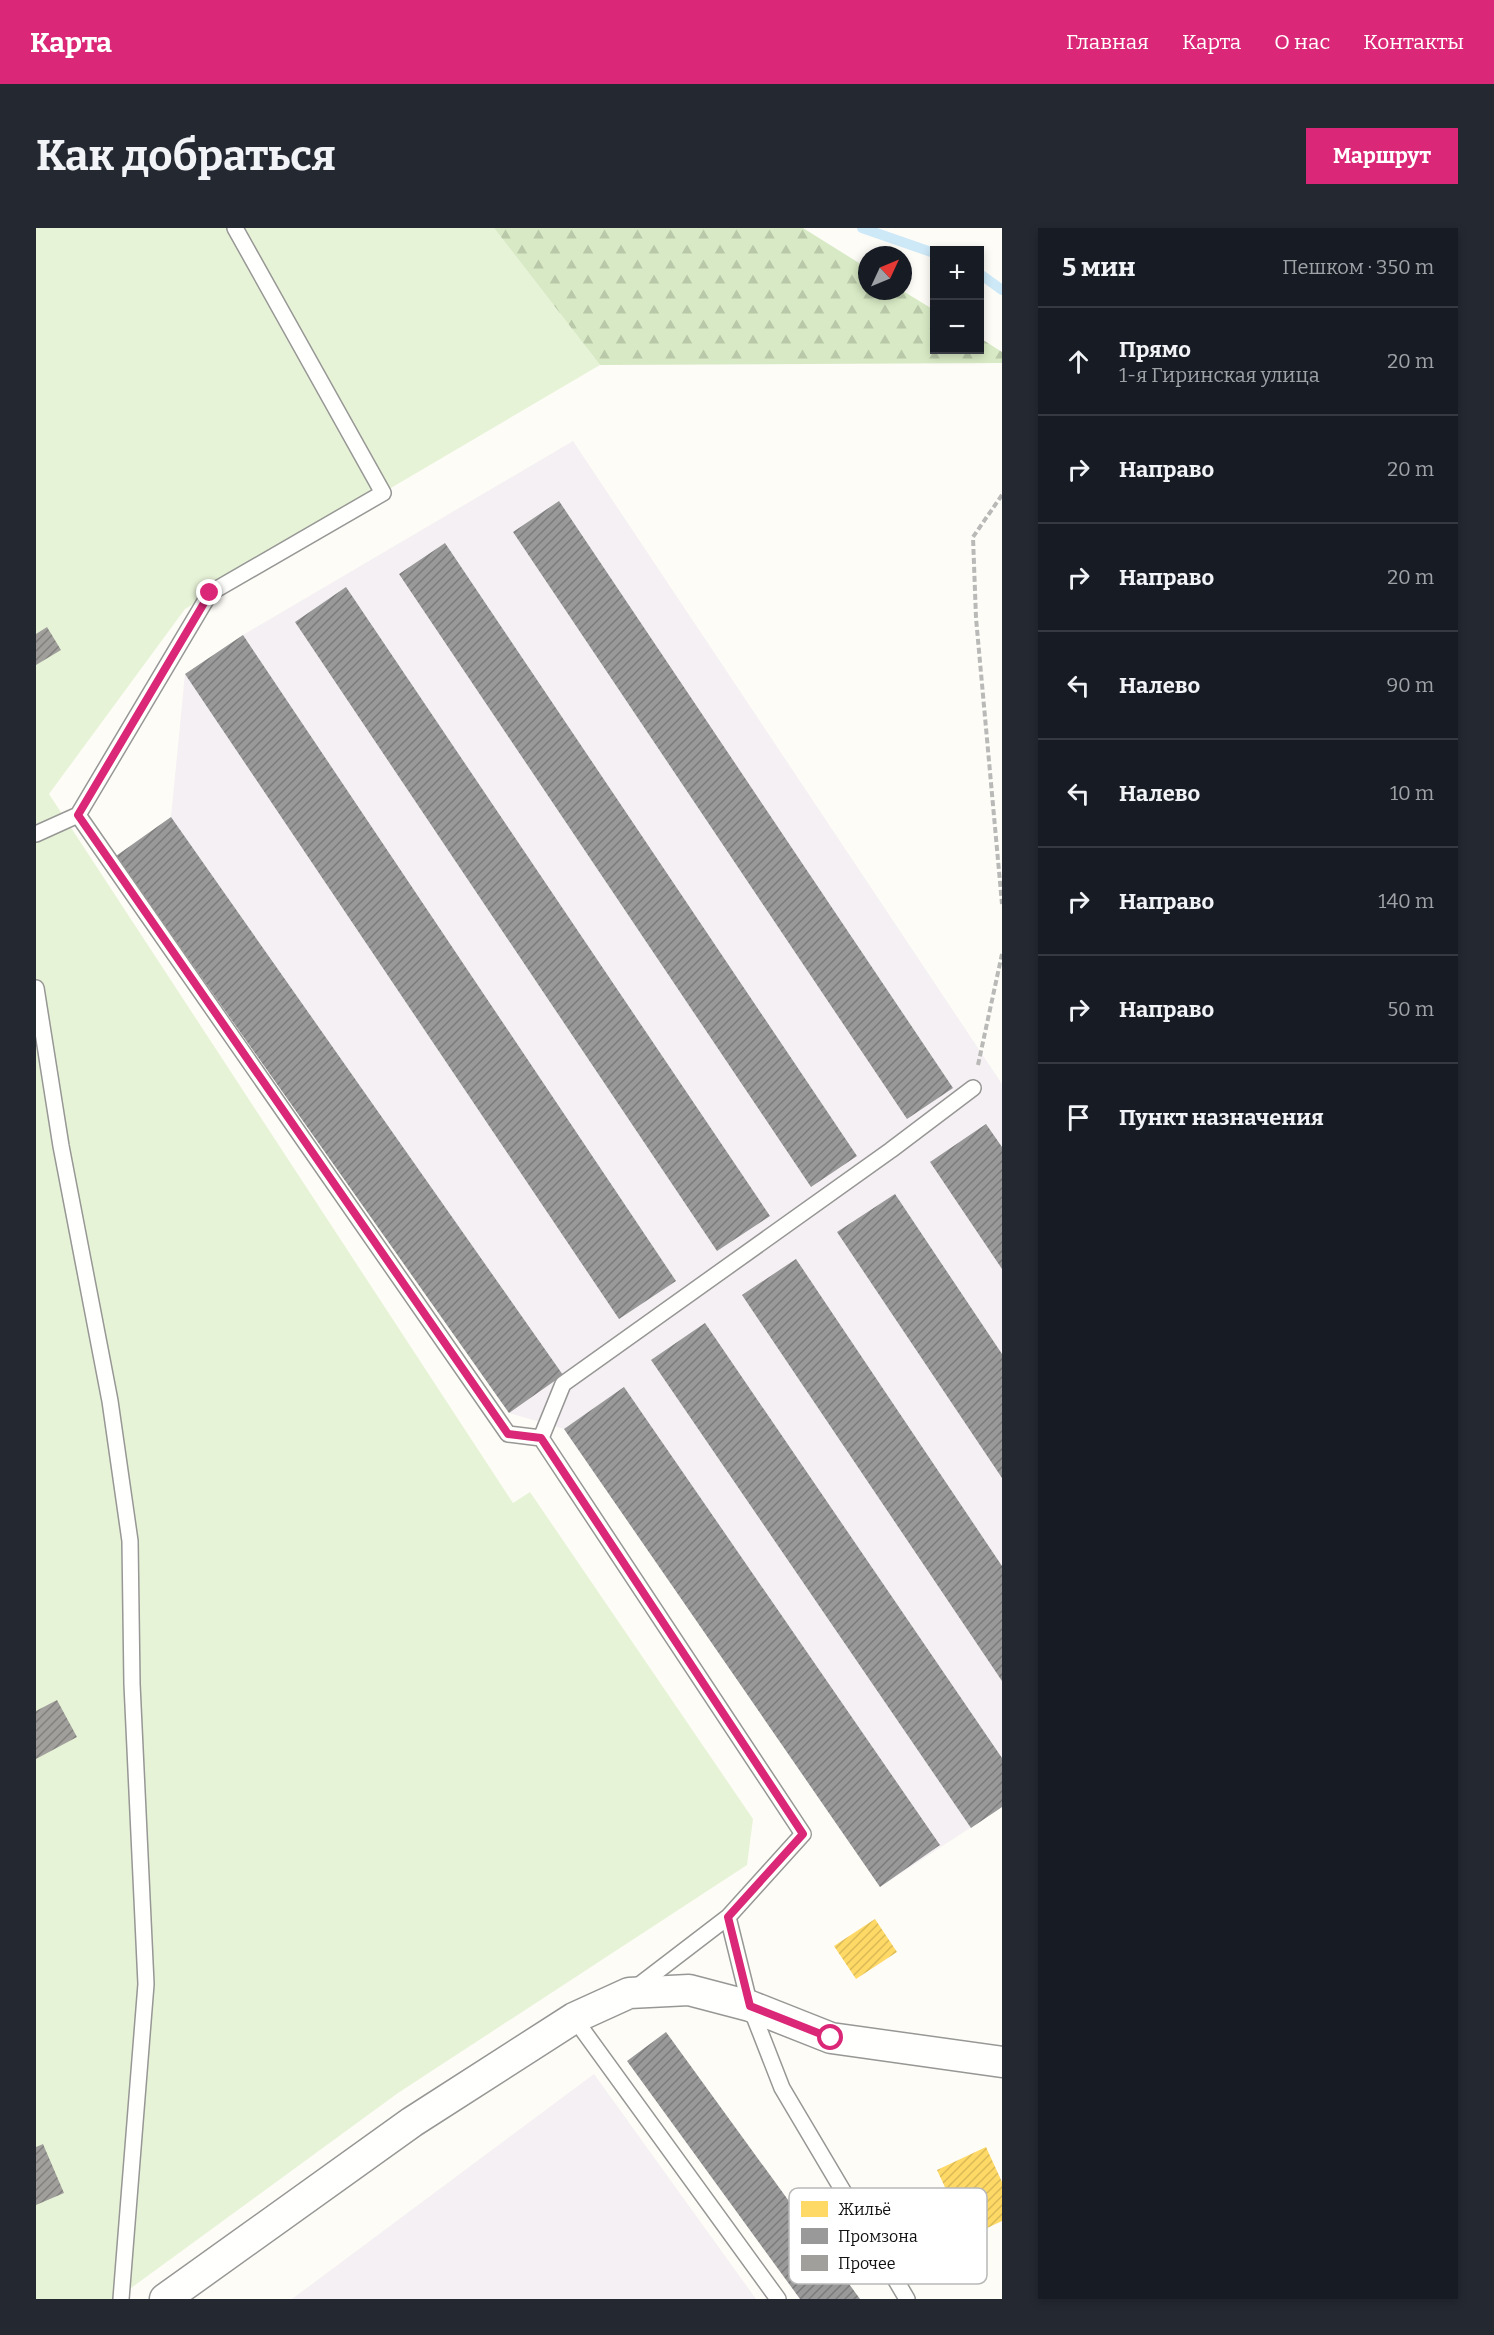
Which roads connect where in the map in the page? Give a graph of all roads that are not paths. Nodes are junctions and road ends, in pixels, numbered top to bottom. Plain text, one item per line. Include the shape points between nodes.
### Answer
1 (235, 228) edge
2 (78, 815) junction
3 (36, 834) edge
4 (36, 988) edge
5 (973, 1088) road end
6 (541, 1438) junction
7 (728, 1917) junction
8 (629, 1993) junction
9 (750, 2006) junction
10 (574, 2018) junction
11 (1002, 2062) edge
12 (841, 2188) edge
13 (898, 2284) edge
14 (121, 2299) edge
15 (165, 2299) edge
16 (778, 2299) edge
17 (907, 2299) edge

1 - 2 lane via 383,493 210,593
2 - 3 lane
2 - 6 lane via 508,1434
4 - 14 lane via 61,1146 110,1401 130,1541 132,1684 146,1984
5 - 6 lane via 563,1384
6 - 7 lane via 803,1834
7 - 8 lane
7 - 9 lane
8 - 9 street via 689,1990
8 - 10 street
9 - 11 street via 831,2038
9 - 12 lane via 782,2088
10 - 15 street via 412,2122
10 - 16 lane
13 - 17 lane

